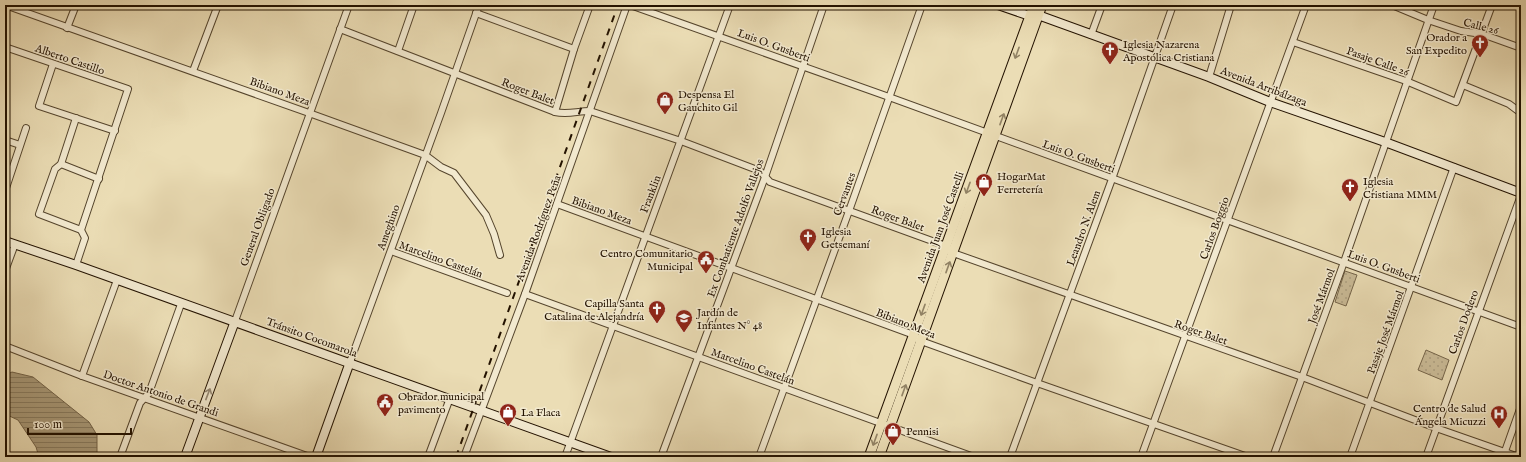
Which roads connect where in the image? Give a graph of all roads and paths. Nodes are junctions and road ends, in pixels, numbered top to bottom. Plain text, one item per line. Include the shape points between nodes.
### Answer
1 (5, 5) edge
2 (76, 5) edge
3 (218, 5) edge
4 (349, 5) edge
5 (414, 5) edge
6 (479, 5) edge
7 (590, 5) edge
8 (629, 5) edge
9 (730, 5) edge
10 (824, 5) edge
11 (922, 5) edge
12 (998, 5) edge
13 (1034, 5) edge
14 (1042, 5) edge
15 (1102, 5) edge
16 (1173, 5) edge
17 (1232, 5) edge
18 (1306, 5) edge
19 (1392, 5) edge
20 (1434, 5) edge
21 (1492, 5) edge
22 (476, 13) junction
23 (1034, 16) junction
24 (1428, 20) junction
25 (68, 28) junction
26 (340, 29) junction
27 (1482, 34) junction
28 (1091, 35) junction
29 (718, 36) junction
30 (1293, 42) junction
31 (5, 47) edge
32 (1521, 48) edge
33 (574, 49) junction
34 (398, 51) junction
35 (1155, 57) junction
36 (53, 64) junction
37 (802, 66) junction
38 (193, 71) junction
39 (454, 73) junction
40 (1209, 77) junction
41 (1406, 81) junction
42 (1463, 86) junction
43 (889, 97) junction
44 (1270, 102) junction
45 (590, 110) junction
46 (555, 112) junction
47 (309, 113) junction
48 (1521, 113) edge
49 (76, 118) junction
50 (26, 128) dead end
51 (115, 130) junction
52 (992, 135) junction
53 (5, 140) edge
54 (681, 141) junction
55 (1385, 142) junction
56 (20, 146) junction
57 (425, 155) junction
58 (60, 164) junction
59 (1454, 167) junction
60 (8, 174) edge
61 (765, 177) junction
62 (99, 179) junction
63 (1112, 179) junction
64 (5, 191) edge
65 (1521, 194) edge
66 (557, 204) junction
67 (849, 211) junction
68 (1228, 220) junction
69 (81, 230) junction
70 (645, 237) junction
71 (5, 241) edge
72 (15, 244) junction
73 (946, 246) junction
74 (391, 251) junction
75 (953, 253) junction
76 (500, 255) dead end
77 (1344, 262) junction
78 (76, 265) junction
79 (731, 268) junction
80 (5, 271) edge
81 (117, 280) junction
82 (1412, 286) junction
83 (507, 293) dead end
84 (525, 294) junction
85 (1069, 295) junction
86 (817, 299) junction
87 (182, 304) junction
88 (1478, 312) junction
89 (235, 321) junction
90 (614, 326) junction
91 (1521, 326) edge
92 (1184, 336) junction
93 (917, 338) junction
94 (5, 346) edge
95 (698, 357) junction
96 (350, 362) junction
97 (82, 376) junction
98 (1302, 378) junction
99 (1037, 383) junction
100 (784, 388) junction
101 (450, 398) junction
102 (144, 399) junction
103 (1369, 403) junction
104 (1521, 406) edge
105 (481, 409) junction
106 (199, 417) junction
107 (882, 423) junction
108 (1154, 423) junction
109 (890, 426) junction
110 (1436, 428) junction
111 (571, 442) junction
112 (1504, 454) edge
113 (120, 457) edge
114 (185, 457) edge
115 (310, 457) edge
116 (316, 457) edge
117 (428, 457) edge
118 (464, 457) edge
119 (565, 457) edge
120 (611, 457) edge
121 (661, 457) edge
122 (759, 457) edge
123 (869, 457) edge
124 (879, 457) edge
125 (974, 457) edge
126 (1010, 457) edge
127 (1141, 457) edge
128 (1248, 457) edge
129 (1272, 457) edge
130 (1350, 457) edge
131 (1426, 457) edge
132 (1519, 457) edge

1 - 25 street, Bibiano Meza
2 - 25 street
3 - 38 street
4 - 26 street, General Obligado
5 - 34 street
6 - 22 street, Ameghino
7 - 33 street
8 - 29 street, Luis O. Gusberti
8 - 45 street, Avenida Rodríguez Peña
9 - 29 street, Franklin
10 - 37 street, Ex Combatiente Adolfo Vallejos
11 - 43 street, Cervantes
12 - 23 street, Avenida Arribálzaga
13 - 23 main road, Avenida Juan José Castelli
14 - 23 main road, Avenida Juan José Castelli
15 - 28 street
16 - 35 street, Leandro N. Alem
17 - 40 street
18 - 30 street, Carlos Boggio
19 - 24 street, Calle 26
20 - 24 street, José Mármol
21 - 27 street
22 - 33 street
22 - 39 street, Ameghino
23 - 28 street, Avenida Arribálzaga
23 - 52 main road, Avenida Juan José Castelli
24 - 27 street, Calle 26 via 1461,31
24 - 41 street, José Mármol
25 - 38 street, Bibiano Meza
26 - 34 street, Roger Balet
26 - 47 street, General Obligado
27 - 32 street, Calle 26
27 - 42 street
28 - 35 street, Avenida Arribálzaga
29 - 37 street, Luis O. Gusberti
29 - 54 street, Franklin
30 - 41 street, Pasaje Calle 26
30 - 44 street, Carlos Boggio
31 - 36 street, Alberto Castillo
33 - 46 street
34 - 39 street, Roger Balet
35 - 40 street, Avenida Arribálzaga
35 - 63 street, Leandro N. Alem
36 - 49 street via 39,106
36 - 51 street, Alberto Castillo via 128,89
37 - 43 street, Luis O. Gusberti
37 - 61 street, Ex Combatiente Adolfo Vallejos
38 - 47 street, Bibiano Meza
39 - 46 street, Roger Balet
39 - 57 street, Ameghino
40 - 44 street, Avenida Arribálzaga
41 - 42 street, Pasaje Calle 26 via 1456,102
41 - 55 street, José Mármol
42 - 48 street via 1509,104
43 - 52 street, Luis O. Gusberti
43 - 67 street, Cervantes
44 - 55 street, Avenida Arribálzaga
44 - 68 street, Carlos Boggio
45 - 46 street, Roger Balet via 565,114
45 - 54 street, Roger Balet
45 - 66 street, Avenida Rodríguez Peña
47 - 57 street, Bibiano Meza
47 - 89 street, General Obligado
49 - 51 street
49 - 58 street
50 - 56 street
51 - 62 street
52 - 63 street, Luis O. Gusberti
52 -> 73 main road, Avenida Juan José Castelli
52 - 75 main road, Avenida Juan José Castelli
53 - 56 street
54 - 61 street, Roger Balet via 760,171
54 - 70 street, Franklin
55 - 59 street, Avenida Arribálzaga
55 - 77 street, José Mármol
56 - 60 street
57 - 74 street, Ameghino
57 - 76 street, Bibiano Meza via 454,174 486,215
58 - 62 street
58 - 69 street via 55,169 39,214
59 - 65 street, Avenida Arribálzaga
59 - 82 street, Pasaje José Mármol
60 - 64 street
61 - 67 street, Roger Balet via 770,182
61 - 79 street, Ex Combatiente Adolfo Vallejos
62 - 69 street
63 - 68 street, Luis O. Gusberti
63 - 85 street, Leandro N. Alem
65 - 88 street, Carlos Dodero
66 - 70 street, Bibiano Meza
66 - 84 street, Avenida Rodríguez Peña
67 - 73 street, Roger Balet
67 - 86 street, Cervantes
68 - 77 street, Luis O. Gusberti
68 - 92 street, Carlos Boggio
69 - 78 street via 85,238
70 - 79 street, Bibiano Meza
70 - 90 street, Franklin
71 - 72 street, Tránsito Cocomarola
72 - 78 street, Tránsito Cocomarola
72 - 80 street
73 - 75 street, Roger Balet
73 -> 93 main road, Avenida Juan José Castelli
74 - 83 street, Marcelino Castelán
74 - 96 street, Ameghino
75 - 85 street, Roger Balet
93 -> 75 main road, Avenida Juan José Castelli
77 - 82 street, Luis O. Gusberti
77 - 98 street, José Mármol
78 - 81 street, Tránsito Cocomarola
79 - 86 street, Bibiano Meza
79 - 95 street, Ex Combatiente Adolfo Vallejos
81 - 87 street, Tránsito Cocomarola
81 - 97 street
82 - 88 street, Luis O. Gusberti
82 - 103 street, Pasaje José Mármol
84 - 90 street, Marcelino Castelán
84 - 105 street, Avenida Rodríguez Peña
85 - 92 street, Roger Balet
85 - 99 street, Leandro N. Alem
86 - 93 street, Bibiano Meza
86 - 100 street, Cervantes
87 - 89 street, Tránsito Cocomarola
87 - 102 street via 149,393
88 - 91 street, Luis O. Gusberti
88 - 110 street, Carlos Dodero
89 - 96 street, Tránsito Cocomarola
106 -> 89 street, General Obligado
90 - 95 street, Marcelino Castelán
90 - 111 street, Franklin
92 - 98 street, Roger Balet
92 - 108 street, Carlos Boggio
93 - 99 street, Bibiano Meza
93 - 107 main road, Avenida Juan José Castelli
109 -> 93 main road, Avenida Juan José Castelli
94 - 97 street, Doctor Antonio de Grandi
95 - 100 street, Marcelino Castelán
95 - 121 street, Ex Combatiente Adolfo Vallejos
96 - 101 street, Tránsito Cocomarola
96 - 116 street, Ameghino
97 - 102 street, Doctor Antonio de Grandi
98 - 103 street, Roger Balet
98 - 129 street, José Mármol
99 - 108 street, Bibiano Meza
99 - 126 street, Leandro N. Alem
100 - 107 street, Marcelino Castelán
100 - 122 street, Cervantes
101 - 105 street, Tránsito Cocomarola
101 - 117 street
102 - 106 street, Doctor Antonio de Grandi
102 - 113 street via 140,403
103 - 110 street, Roger Balet
103 - 130 street, Pasaje José Mármol
104 - 112 street
105 - 111 street, Tránsito Cocomarola
105 - 118 street, Avenida Rodríguez Peña
106 - 114 street, General Obligado
106 - 115 street, Doctor Antonio de Grandi
107 - 109 street, Marcelino Castelán
107 -> 123 main road, Avenida Juan José Castelli
108 - 127 street, Carlos Boggio
108 - 128 street, Bibiano Meza
109 - 124 main road, Avenida Juan José Castelli
109 - 125 street, Marcelino Castelán
110 - 112 street, Roger Balet
110 - 131 street, Carlos Dodero
111 - 119 street, Franklin
111 - 120 street, Tránsito Cocomarola
112 - 132 street, Roger Balet

